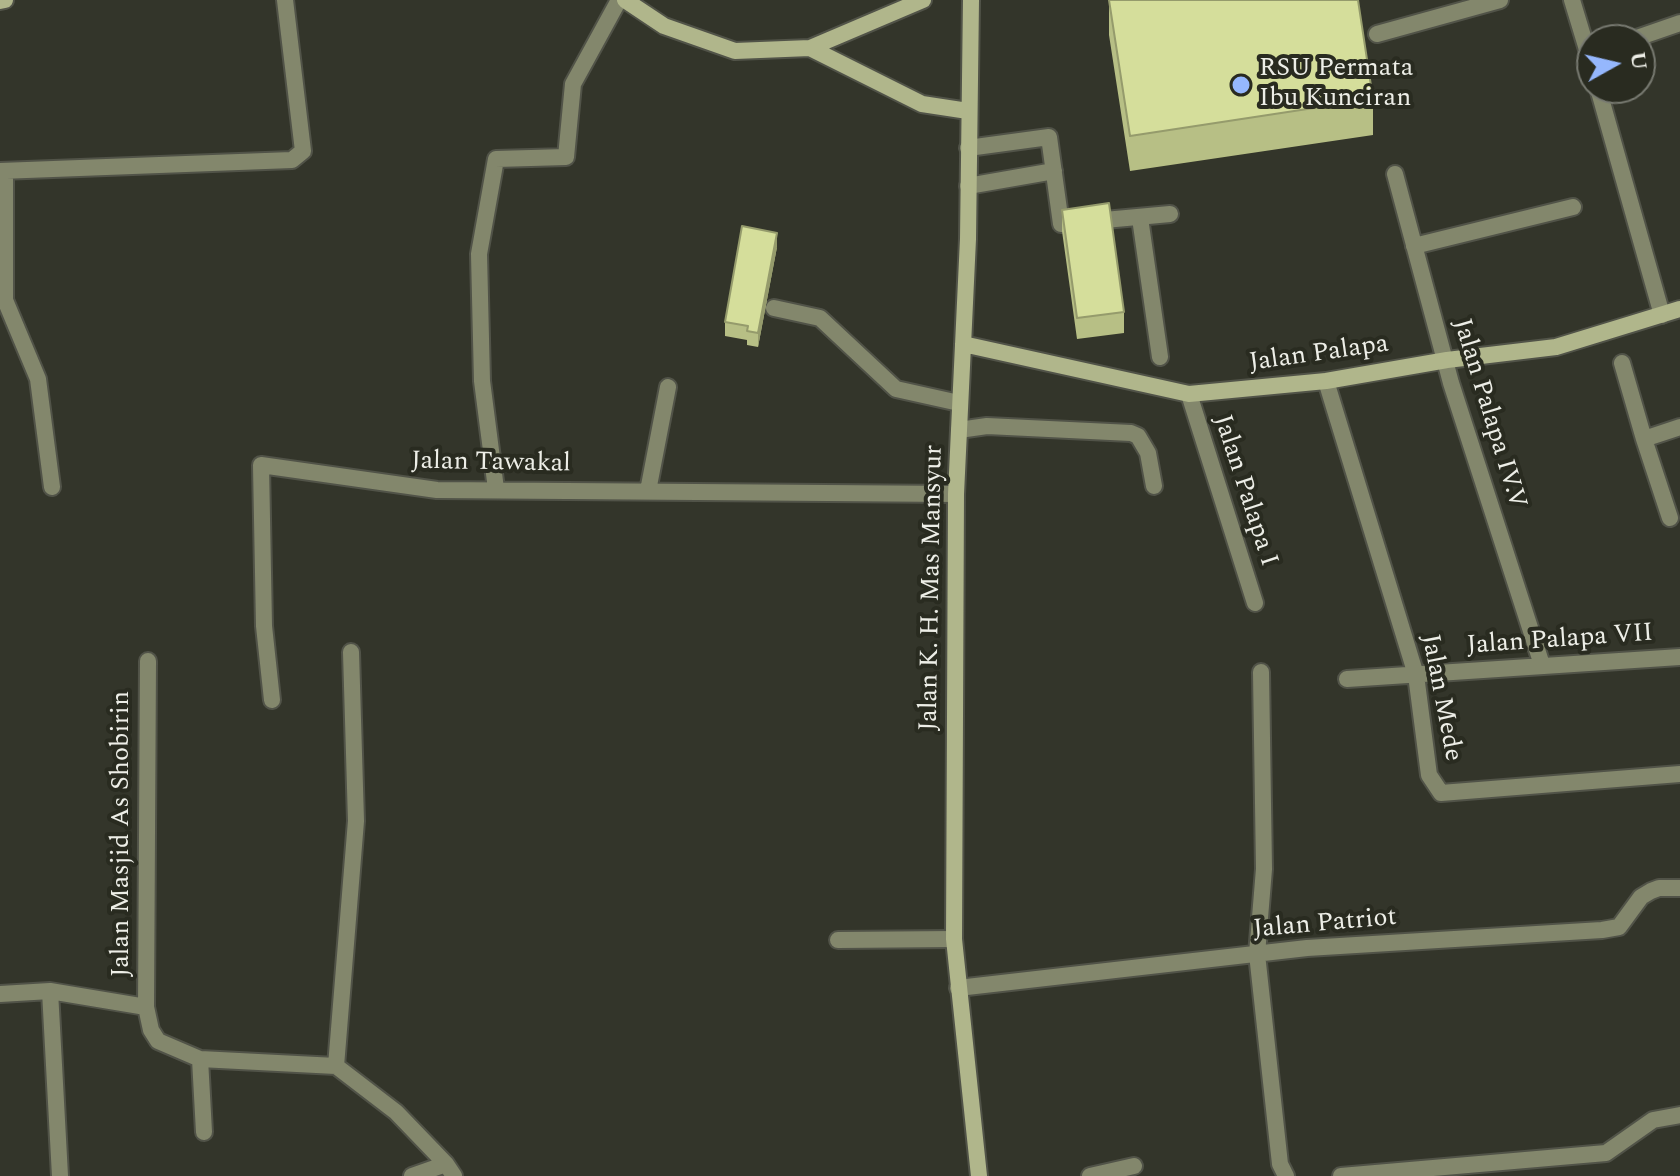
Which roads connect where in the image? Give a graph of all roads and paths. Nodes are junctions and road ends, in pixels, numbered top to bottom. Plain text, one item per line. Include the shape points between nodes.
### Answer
1 (285, 0) edge
2 (622, 0) edge
3 (923, 0) edge
4 (971, 0) edge
5 (1500, 0) edge
6 (1572, 0) edge
7 (1680, 23) edge
8 (1580, 24) edge
9 (1656, 31) edge
10 (1377, 34) dead end
11 (810, 48) junction
12 (1603, 104) edge
13 (968, 111) junction
14 (968, 148) junction
15 (3, 171) edge
16 (1054, 171) junction
17 (1395, 174) dead end
18 (968, 186) junction
19 (1573, 207) dead end
20 (1170, 214) dead end
21 (1140, 218) junction
22 (1414, 246) junction
23 (774, 308) dead end
24 (1680, 309) edge
25 (1662, 315) junction
26 (963, 344) junction
27 (1160, 357) dead end
28 (1447, 360) junction
29 (1622, 363) dead end
30 (1326, 381) junction
31 (668, 387) dead end
32 (1189, 394) junction
33 (959, 403) junction
34 (1680, 427) edge
35 (959, 430) junction
36 (1644, 439) junction
37 (1154, 486) dead end
38 (52, 487) dead end
39 (496, 489) junction
40 (648, 491) junction
41 (956, 494) junction
42 (1670, 518) dead end
43 (1255, 603) dead end
44 (351, 652) dead end
45 (1680, 657) edge
46 (148, 661) dead end
47 (1542, 665) junction
48 (1261, 672) dead end
49 (1416, 675) junction
50 (1347, 679) dead end
51 (272, 700) dead end
52 (1680, 774) edge
53 (1680, 888) edge
54 (954, 939) junction
55 (838, 940) dead end
56 (1257, 954) junction
57 (958, 988) junction
58 (50, 991) junction
59 (0, 994) edge
60 (146, 1007) junction
61 (200, 1059) junction
62 (336, 1066) junction
63 (1680, 1115) edge
64 (204, 1132) dead end
65 (1134, 1166) dead end
66 (450, 1170) edge
67 (60, 1176) edge
68 (412, 1176) edge
69 (979, 1176) edge
70 (1090, 1176) edge
71 (1286, 1176) edge
72 (1341, 1176) edge

1 - 15 street via 303,151 292,160
2 - 11 main road via 664,26 735,51
2 - 39 street via 573,84 566,157 496,159 479,254 482,381
3 - 11 main road
4 - 13 main road, Jalan K. H. Mas Mansyur
5 - 10 street
6 - 8 street
7 - 9 street
11 - 13 main road via 922,104
12 - 25 street
13 - 14 main road, Jalan K. H. Mas Mansyur
14 - 16 street via 1049,137
14 - 18 main road, Jalan K. H. Mas Mansyur
15 - 38 street via 5,300 38,379
16 - 18 street
16 - 21 street via 1061,224
17 - 22 street, Jalan Palapa IV.V
18 - 26 main road, Jalan K. H. Mas Mansyur
19 - 22 street
20 - 21 street
21 - 27 street
22 - 28 street, Jalan Palapa IV.V
23 - 33 street via 820,318 896,389
24 - 25 main road, Jalan Palapa
25 - 28 main road, Jalan Palapa via 1556,347
26 - 32 main road, Jalan Palapa
26 - 33 main road, Jalan K. H. Mas Mansyur
28 - 30 main road, Jalan Palapa
28 - 47 street, Jalan Palapa IV.V
29 - 36 street
30 - 32 main road, Jalan Palapa
30 - 49 street, Jalan Mede
31 - 40 street
32 - 43 street, Jalan Palapa I
33 - 35 main road, Jalan K. H. Mas Mansyur
34 - 36 street
35 - 37 street via 987,426 1131,433 1148,453
35 - 41 main road, Jalan K. H. Mas Mansyur
36 - 42 street
39 - 40 street, Jalan Tawakal
39 - 51 street, Jalan Tawakal via 395,486 261,465 264,626
40 - 41 street, Jalan Tawakal
41 - 54 main road, Jalan K. H. Mas Mansyur
44 - 62 street via 356,821
45 - 47 street, Jalan Palapa VII
46 - 60 street, Jalan Masjid As Shobirin
47 - 49 street, Jalan Palapa VII
48 - 56 street via 1264,869
49 - 50 street, Jalan Palapa VII
49 - 52 street, Jalan Mede via 1429,775 1441,793
53 - 56 street, Jalan Patriot via 1659,888 1641,897 1619,927
54 - 55 street
54 - 57 main road, Jalan K. H. Mas Mansyur
56 - 57 street, Jalan Patriot
56 - 71 street via 1280,1164
57 - 69 main road, Jalan K. H. Mas Mansyur
58 - 59 street, Jalan Masjid As Shobirin
58 - 60 street, Jalan Masjid As Shobirin
58 - 67 street
60 - 61 street, Jalan Masjid As Shobirin via 158,1041
61 - 62 street, Jalan Masjid As Shobirin
61 - 64 street
62 - 66 street via 396,1112
63 - 72 street via 1653,1120 1606,1153
65 - 70 street
66 - 68 street

